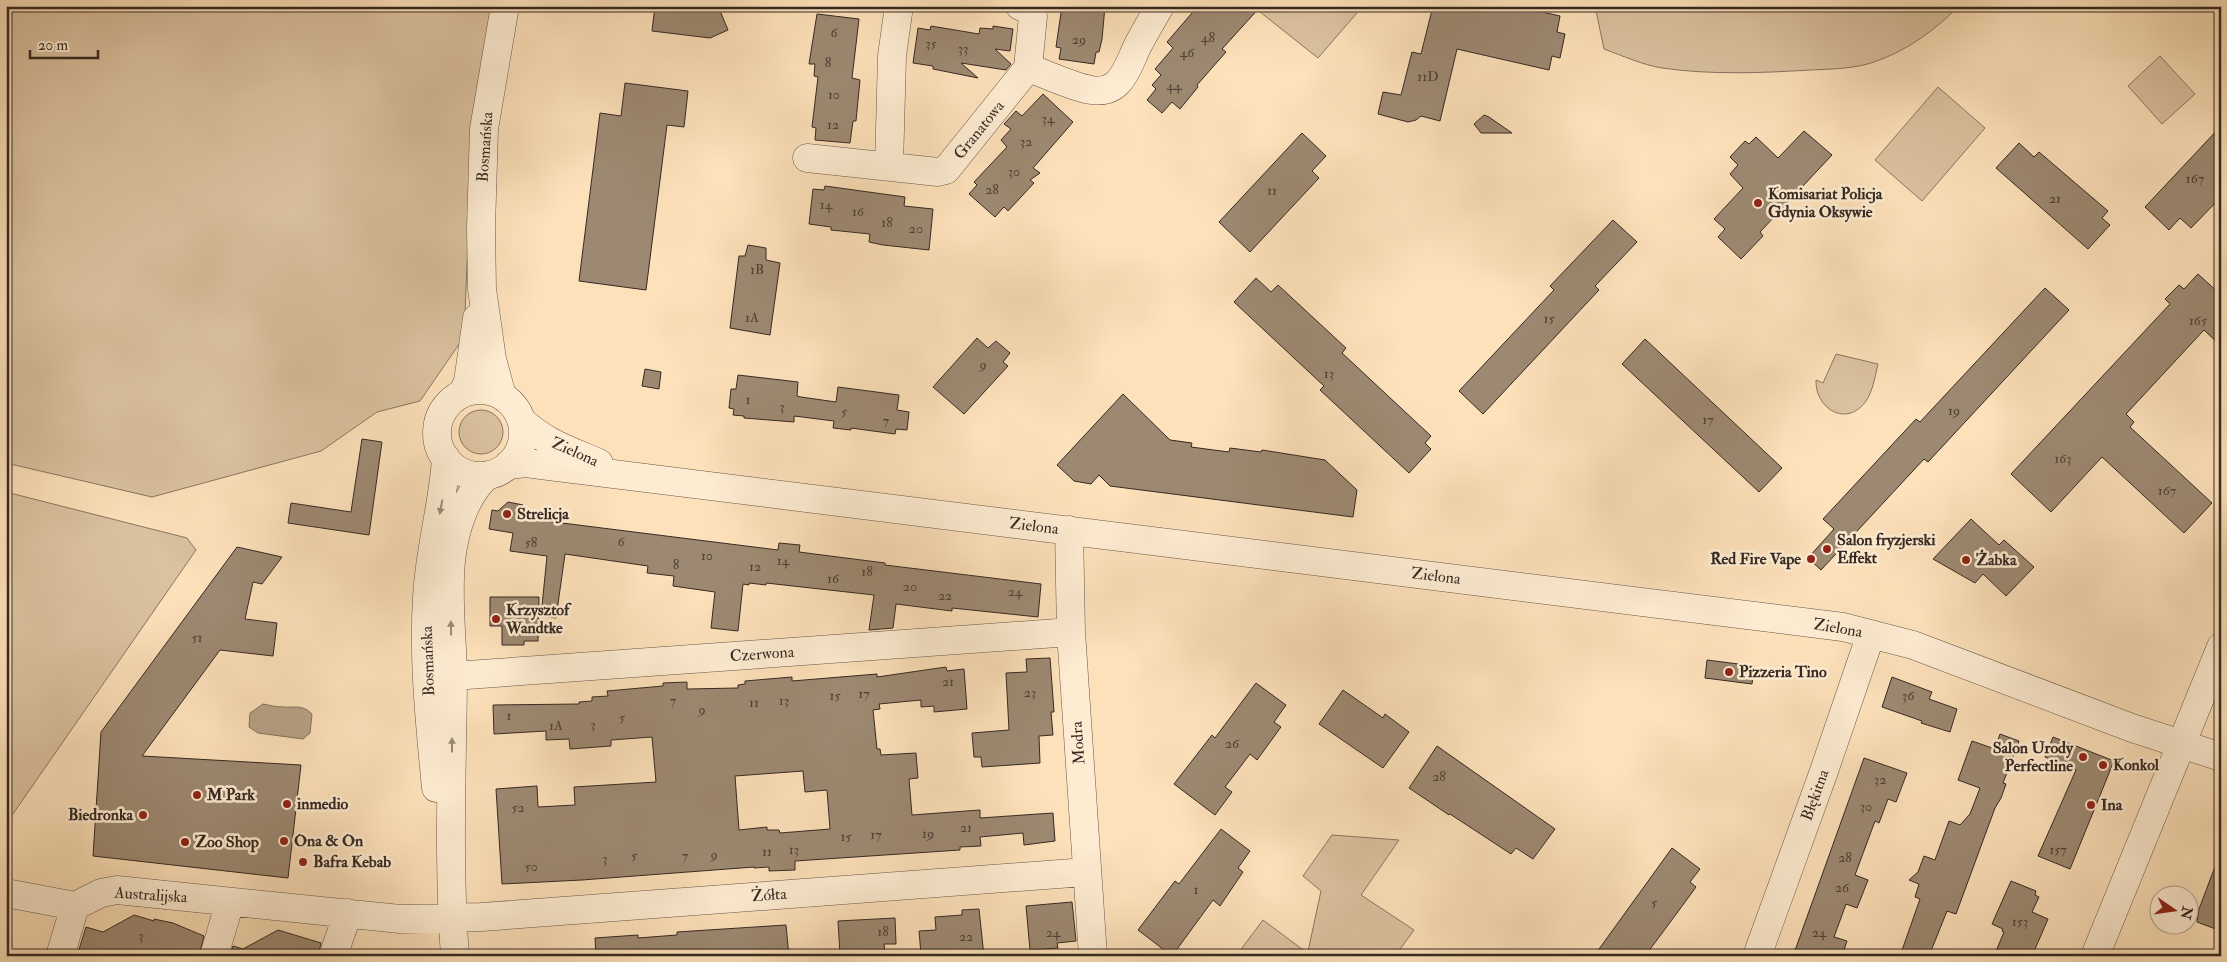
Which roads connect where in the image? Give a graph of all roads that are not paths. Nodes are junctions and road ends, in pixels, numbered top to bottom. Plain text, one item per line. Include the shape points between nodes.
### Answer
1 (505, 6) edge
2 (899, 6) edge
3 (1020, 6) edge
4 (1160, 6) edge
5 (1028, 68) junction
6 (807, 158) dead end
7 (889, 166) junction
8 (482, 289) junction
9 (462, 394) junction
10 (502, 396) junction
11 (521, 420) junction
12 (446, 458) junction
13 (498, 470) junction
14 (633, 477) junction
15 (1070, 530) junction
16 (1071, 632) junction
17 (1871, 634) junction
18 (2221, 647) edge
19 (453, 676) junction
20 (2180, 743) junction
21 (2221, 757) edge
22 (450, 864) junction
23 (1086, 872) junction
24 (6, 893) edge
25 (230, 902) junction
26 (75, 906) junction
27 (348, 913) junction
28 (452, 918) junction
29 (60, 956) edge
30 (214, 956) edge
31 (333, 956) edge
32 (455, 956) edge
33 (1093, 956) edge
34 (1757, 956) edge
35 (2095, 956) edge

1 - 8 street, Bosmańska via 484,129
2 - 7 street via 892,56
3 - 5 street via 1033,16
4 - 5 street via 1125,74 1114,87 1091,90
5 - 7 street, Granatowa via 946,170 938,172
6 - 7 street, Granatowa
8 - 9 street, Bosmańska via 468,382
8 - 10 street, Bosmańska via 492,359
9 - 10 street via 482,390
9 - 12 street via 447,406 438,422 437,435
10 - 11 street
11 - 13 street via 523,432 516,456
11 - 14 street, Zielona via 534,433 554,444
12 - 13 street via 468,474
12 -> 22 street, Bosmańska via 444,488 429,567 427,644 438,805
13 - 14 street, Zielona via 526,463
19 -> 13 street, Bosmańska via 450,584 454,544 478,483
14 - 15 street, Zielona
15 - 16 street, Modra
15 - 17 street, Zielona via 1806,622
16 - 19 street, Czerwona
16 - 23 street, Modra
17 - 20 street, Zielona via 1914,645 2132,728
17 - 34 street, Błękitna
18 - 20 street
22 -> 19 street, Bosmańska
20 - 21 street, Zielona
20 - 35 street
22 - 28 street, Bosmańska
23 - 28 street, Żółta
23 - 33 street, Modra
24 - 26 street
25 - 26 street, Australijska via 117,890 101,892
25 - 27 street, Australijska
25 - 30 street
26 - 29 street
27 - 28 street, Australijska via 400,919
27 - 31 street
28 - 32 street, Bosmańska

